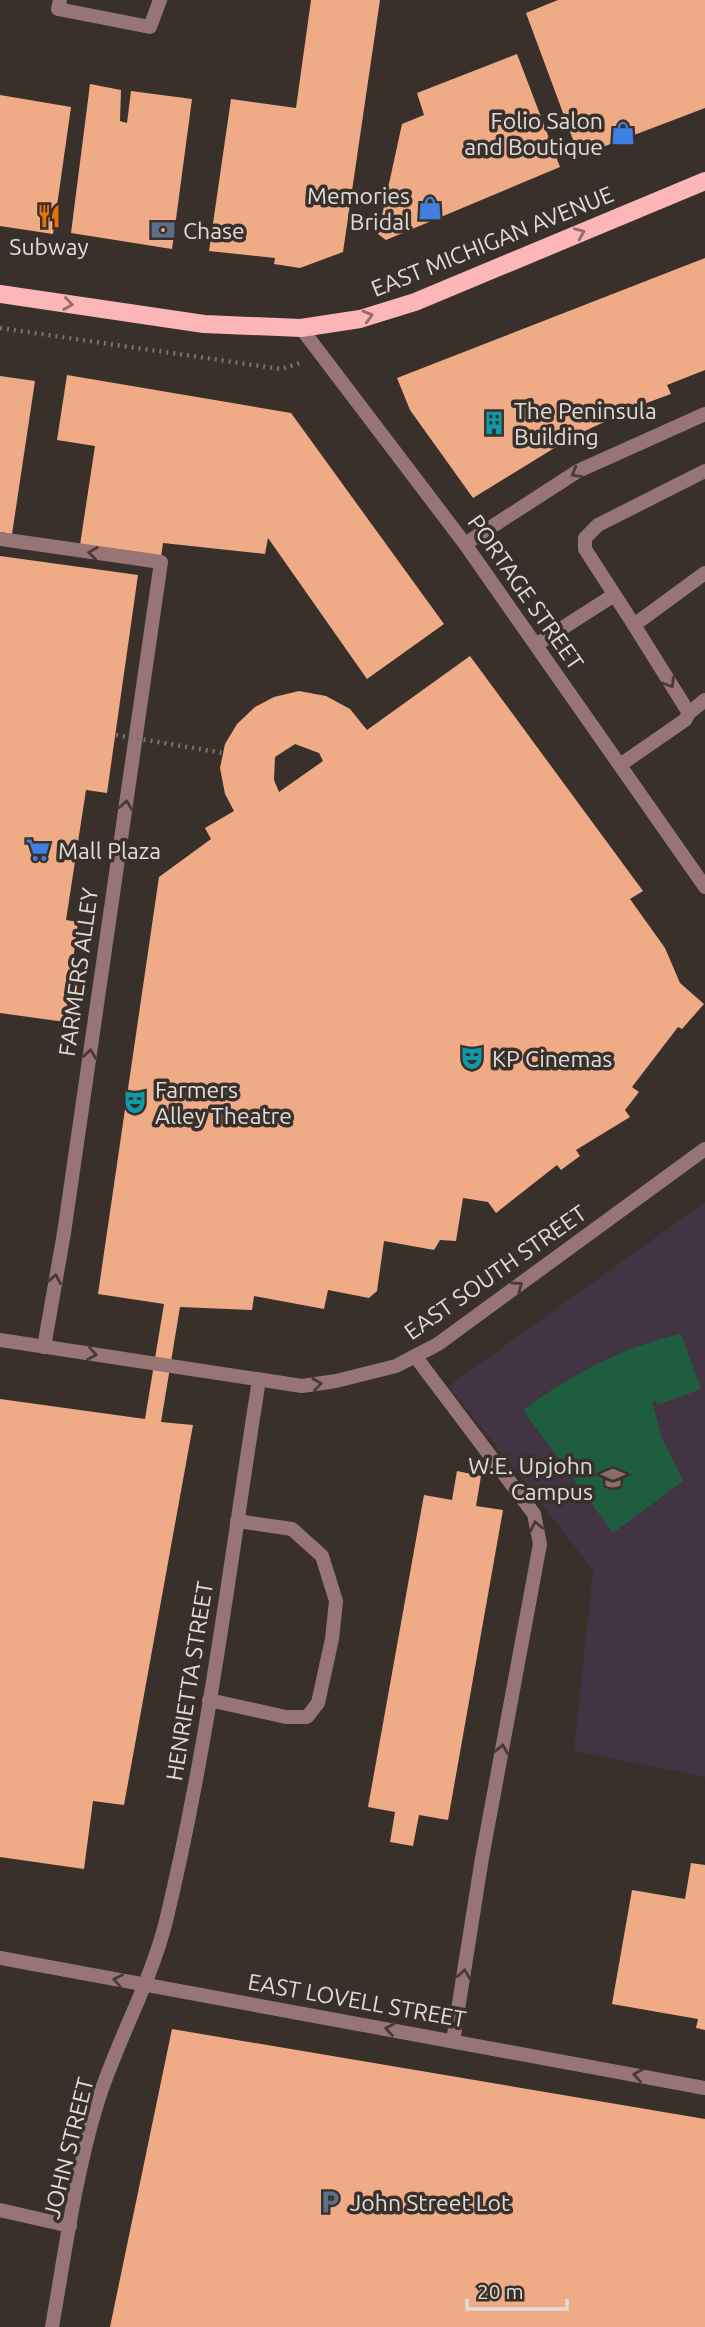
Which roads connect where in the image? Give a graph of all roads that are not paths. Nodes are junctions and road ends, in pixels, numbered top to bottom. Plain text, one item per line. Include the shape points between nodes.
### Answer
1 (60, 0) edge
2 (160, 0) edge
3 (705, 181) edge
4 (0, 294) edge
5 (301, 328) junction
6 (705, 414) edge
7 (705, 471) edge
8 (0, 539) edge
9 (465, 544) junction
10 (705, 573) edge
11 (614, 595) junction
12 (634, 625) junction
13 (536, 645) junction
14 (705, 700) edge
15 (689, 713) junction
16 (620, 765) junction
17 (705, 887) edge
18 (705, 1149) edge
19 (0, 1340) edge
20 (44, 1347) junction
21 (415, 1356) junction
22 (259, 1380) junction
23 (237, 1521) junction
24 (209, 1700) junction
25 (0, 1958) edge
26 (146, 1985) junction
27 (453, 2041) junction
28 (705, 2088) edge
29 (0, 2210) edge
30 (71, 2226) junction
31 (52, 2327) edge

1 - 2 street via 58,9 150,27
5 -> 3 main road, EAST MICHIGAN AVENUE via 360,319 415,302
4 -> 5 main road, EAST MICHIGAN AVENUE via 204,324
5 - 9 street, PORTAGE STREET
6 -> 9 street via 578,471
7 - 11 street via 598,525 585,538 585,549
20 -> 8 street, FARMERS ALLEY via 161,562
9 - 13 street, PORTAGE STREET
10 - 12 street
11 - 12 street
11 - 13 street
12 -> 15 street
13 - 16 street, PORTAGE STREET
14 - 15 street
15 - 16 street
16 - 17 street, PORTAGE STREET
21 -> 18 street, EAST SOUTH STREET via 438,1344
19 - 20 street, EAST SOUTH STREET
20 -> 22 street, EAST SOUTH STREET
22 -> 21 street, EAST SOUTH STREET via 302,1386 336,1381 396,1366
27 -> 21 street via 540,1544 534,1514
22 - 23 street, HENRIETTA STREET
23 - 24 street, HENRIETTA STREET
23 - 24 street via 292,1529 322,1556 336,1601 332,1639 318,1703 307,1717 286,1717
24 - 26 street, HENRIETTA STREET via 192,1805
26 -> 25 street, EAST LOVELL STREET
27 -> 26 street, EAST LOVELL STREET
26 - 30 street, JOHN STREET via 97,2104
28 -> 27 street, EAST LOVELL STREET
29 - 30 street
30 - 31 street, JOHN STREET

